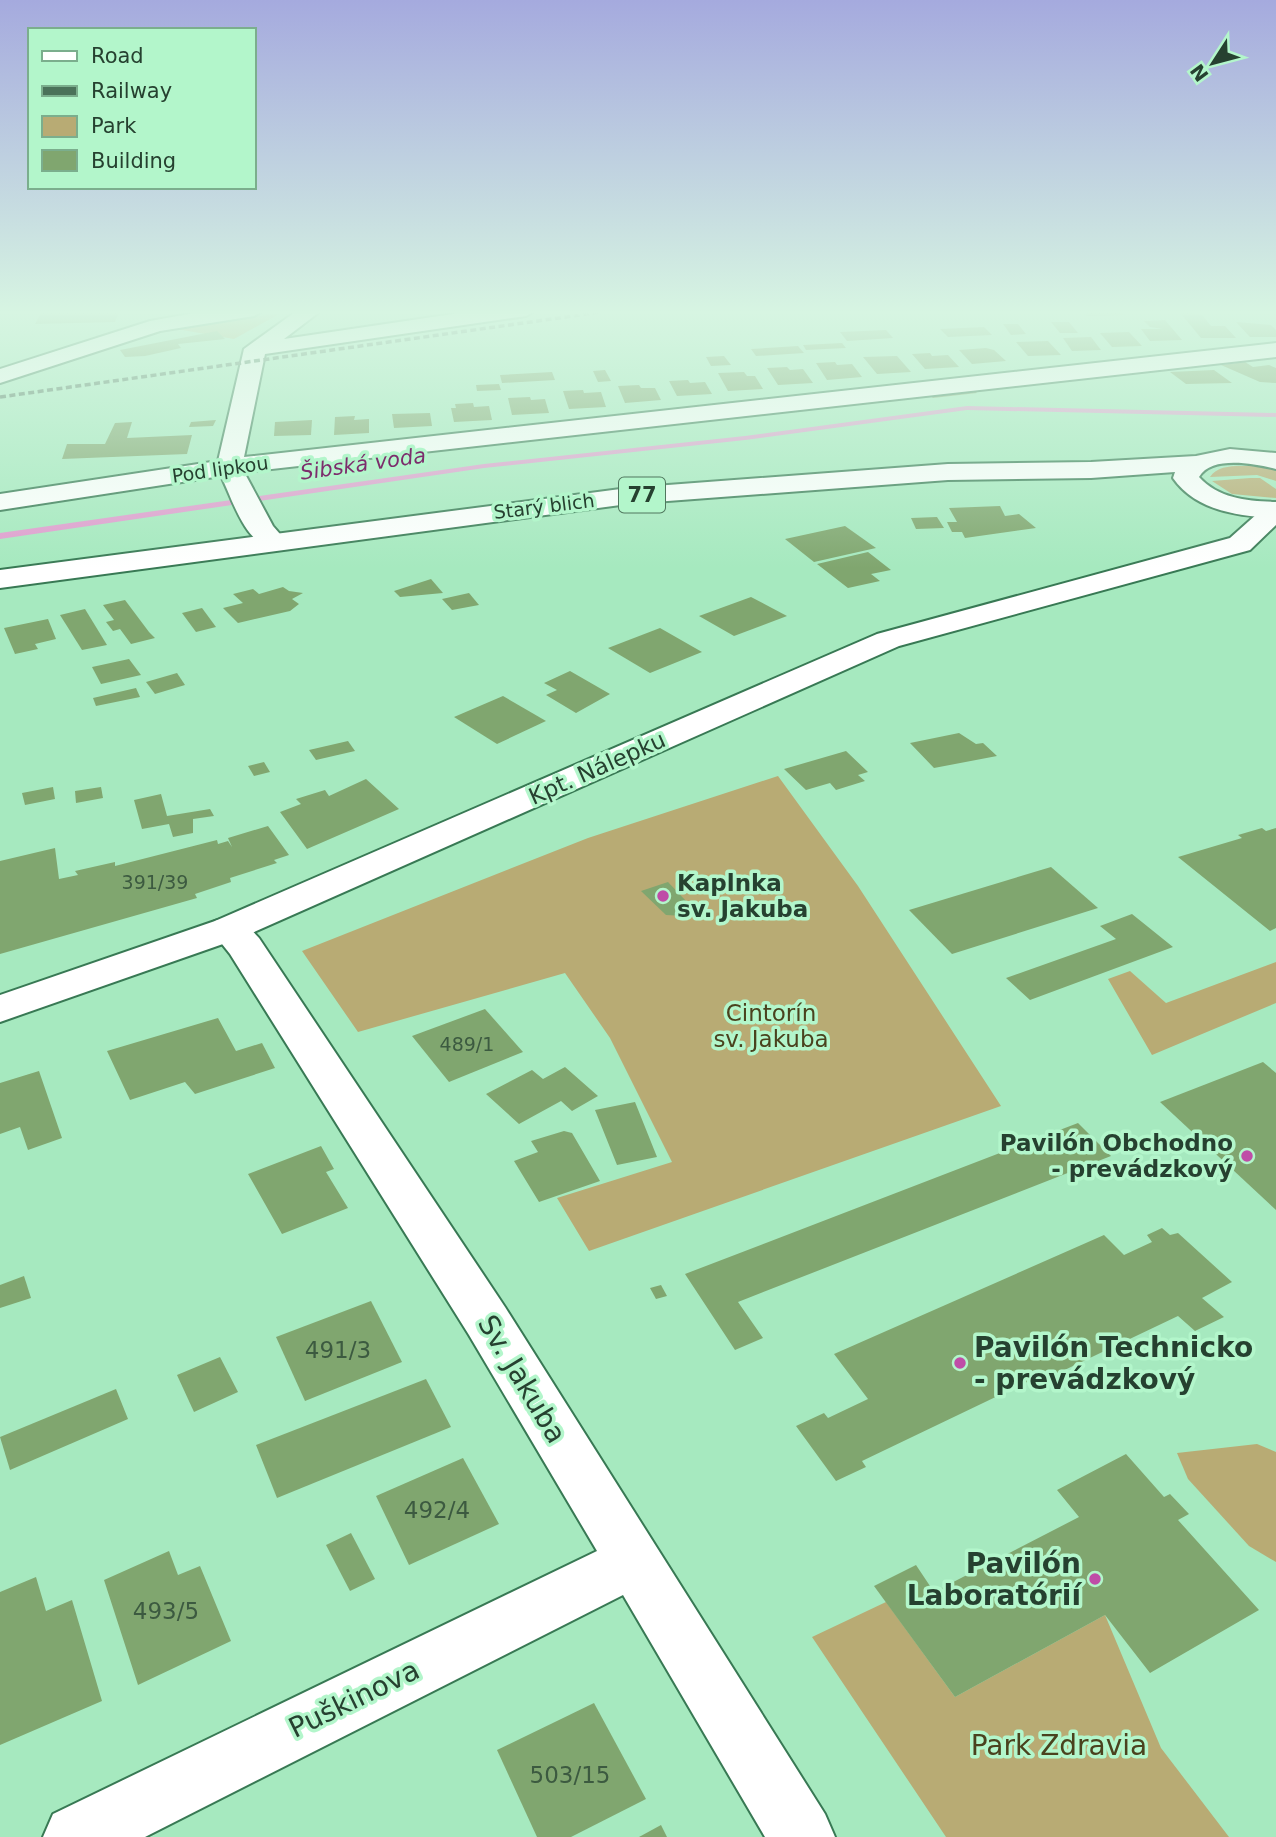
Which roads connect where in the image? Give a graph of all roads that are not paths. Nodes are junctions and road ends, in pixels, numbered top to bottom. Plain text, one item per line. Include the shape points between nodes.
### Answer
1 (247, 396) edge
2 (894, 396) edge
3 (1276, 461) edge
4 (233, 475) junction
5 (1194, 475) junction
6 (0, 502) edge
7 (1231, 505) junction
8 (1276, 510) edge
9 (272, 541) junction
10 (1204, 555) junction
11 (0, 579) edge
12 (229, 929) junction
13 (0, 1009) edge
14 (632, 1562) junction
15 (76, 1837) edge
16 (802, 1837) edge

1 - 4 street
2 - 4 street, Pod lipkou
3 - 5 street, 77 via 1225,457
4 - 6 street, Pod lipkou
4 - 9 street
5 - 7 street, 77
5 - 9 street, Starý blich / 77 via 1091,470 948,472 769,483
7 - 8 street, 77
7 - 10 street via 1227,527
8 - 10 street, Kpt. Nálepku via 1240,544
9 - 11 street, Starý blich / 77
10 - 12 street, Kpt. Nálepku via 888,639
12 - 13 street, Kpt. Nálepku
12 - 14 street, Sv. Jakuba via 245,947 486,1321
14 - 15 street, Puškinova
14 - 16 street, Sv. Jakuba

